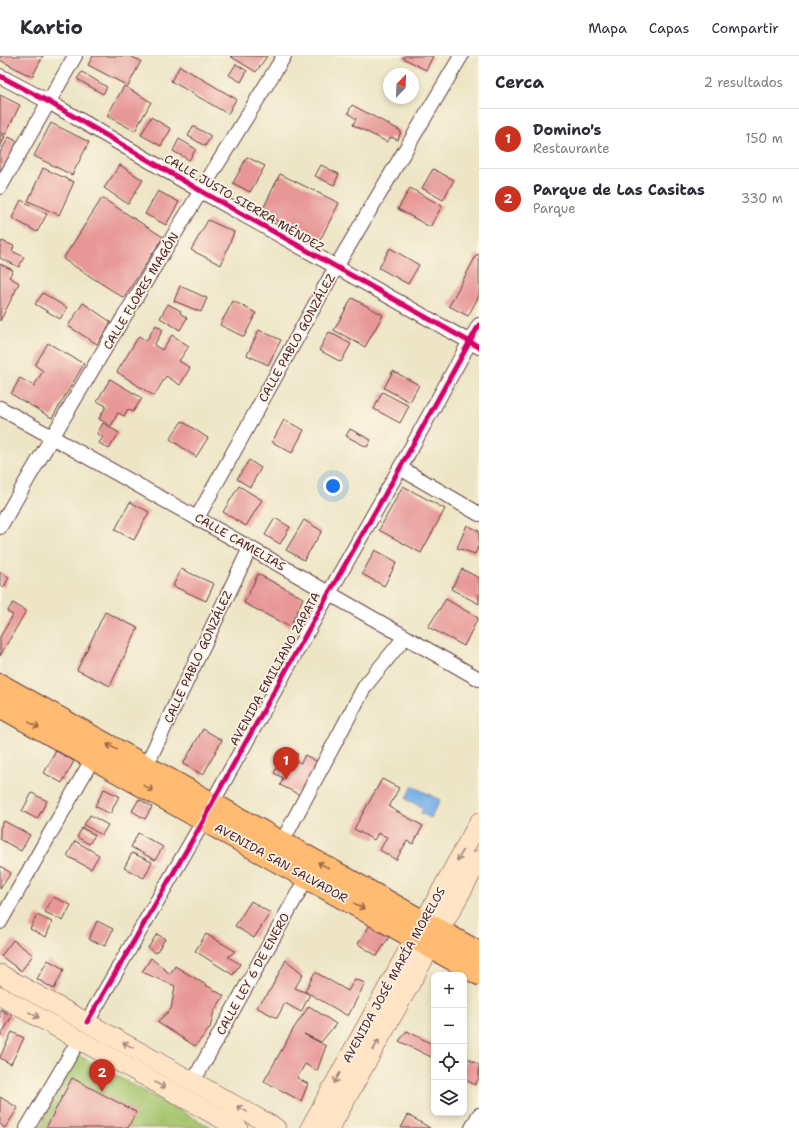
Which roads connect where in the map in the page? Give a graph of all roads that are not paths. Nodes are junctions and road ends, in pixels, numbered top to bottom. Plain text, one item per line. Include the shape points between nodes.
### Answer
1 (75, 56) edge
2 (284, 56) edge
3 (461, 56) edge
4 (0, 76) edge
5 (49, 102) junction
6 (0, 187) edge
7 (201, 191) junction
8 (336, 267) junction
9 (479, 324) edge
10 (474, 344) edge
11 (0, 408) edge
12 (52, 437) junction
13 (400, 468) junction
14 (479, 514) edge
15 (197, 518) junction
16 (0, 528) edge
17 (250, 548) junction
18 (329, 593) junction
19 (405, 637) junction
20 (479, 679) edge
21 (0, 691) edge
22 (93, 758) junction
23 (146, 766) junction
24 (208, 811) junction
25 (479, 822) edge
26 (282, 842) junction
27 (479, 860) edge
28 (307, 878) junction
29 (0, 922) edge
30 (427, 934) junction
31 (479, 953) edge
32 (0, 974) edge
33 (479, 974) edge
34 (0, 996) edge
35 (87, 1022) junction
36 (79, 1040) junction
37 (199, 1071) dead end
38 (479, 1115) edge
39 (27, 1128) edge
40 (238, 1128) edge
41 (276, 1128) edge
42 (310, 1128) edge
43 (330, 1128) edge
44 (472, 1128) edge

1 - 5 street
2 - 7 street, CALLE FLORES MAGÓN
3 - 8 street, CALLE PABLO GONZÁLEZ
4 - 5 street, CALLE JUSTO SIERRA MÉNDEZ
5 - 6 street
5 - 7 street, CALLE JUSTO SIERRA MÉNDEZ
7 - 8 street, CALLE JUSTO SIERRA MÉNDEZ
7 - 12 street, CALLE FLORES MAGÓN
8 - 10 street, CALLE JUSTO SIERRA MÉNDEZ
8 - 15 street, CALLE PABLO GONZÁLEZ
9 - 10 street, AVENIDA EMILIANO ZAPATA
10 - 13 street, AVENIDA EMILIANO ZAPATA
11 - 12 street, CALLE CAMELIAS
12 - 15 street, CALLE CAMELIAS
12 - 16 street, CALLE FLORES MAGÓN
13 - 14 street
13 - 18 street, AVENIDA EMILIANO ZAPATA
15 - 17 street, CALLE CAMELIAS
17 - 18 street, CALLE CAMELIAS
17 - 23 street, CALLE PABLO GONZÁLEZ
18 - 19 street, CALLE CAMELIAS
18 - 24 street, AVENIDA EMILIANO ZAPATA
19 - 20 street, CALLE CAMELIAS
19 - 26 street via 365,686
21 -> 22 main road, AVENIDA SAN SALVADOR
23 -> 21 main road, AVENIDA SAN SALVADOR
22 -> 24 main road, AVENIDA SAN SALVADOR
22 - 29 street
23 - 24 main road, AVENIDA SAN SALVADOR
24 - 26 main road, AVENIDA SAN SALVADOR
24 - 28 main road, AVENIDA SAN SALVADOR
24 - 35 street, AVENIDA EMILIANO ZAPATA
25 -> 30 street, AVENIDA JOSÉ MARÍA MORELOS
30 -> 26 main road, AVENIDA SAN SALVADOR
27 - 30 street, AVENIDA JOSÉ MARÍA MORELOS
28 -> 30 main road, AVENIDA SAN SALVADOR
28 - 37 street, CALLE LEY 6 DE ENERO
30 - 31 main road, AVENIDA SAN SALVADOR
30 - 33 main road, AVENIDA SAN SALVADOR
30 -> 42 street, AVENIDA JOSÉ MARÍA MORELOS
43 -> 30 street, AVENIDA JOSÉ MARÍA MORELOS
32 - 35 street
34 -> 36 street
41 -> 35 street
36 - 39 street
36 -> 40 street
38 - 44 street

